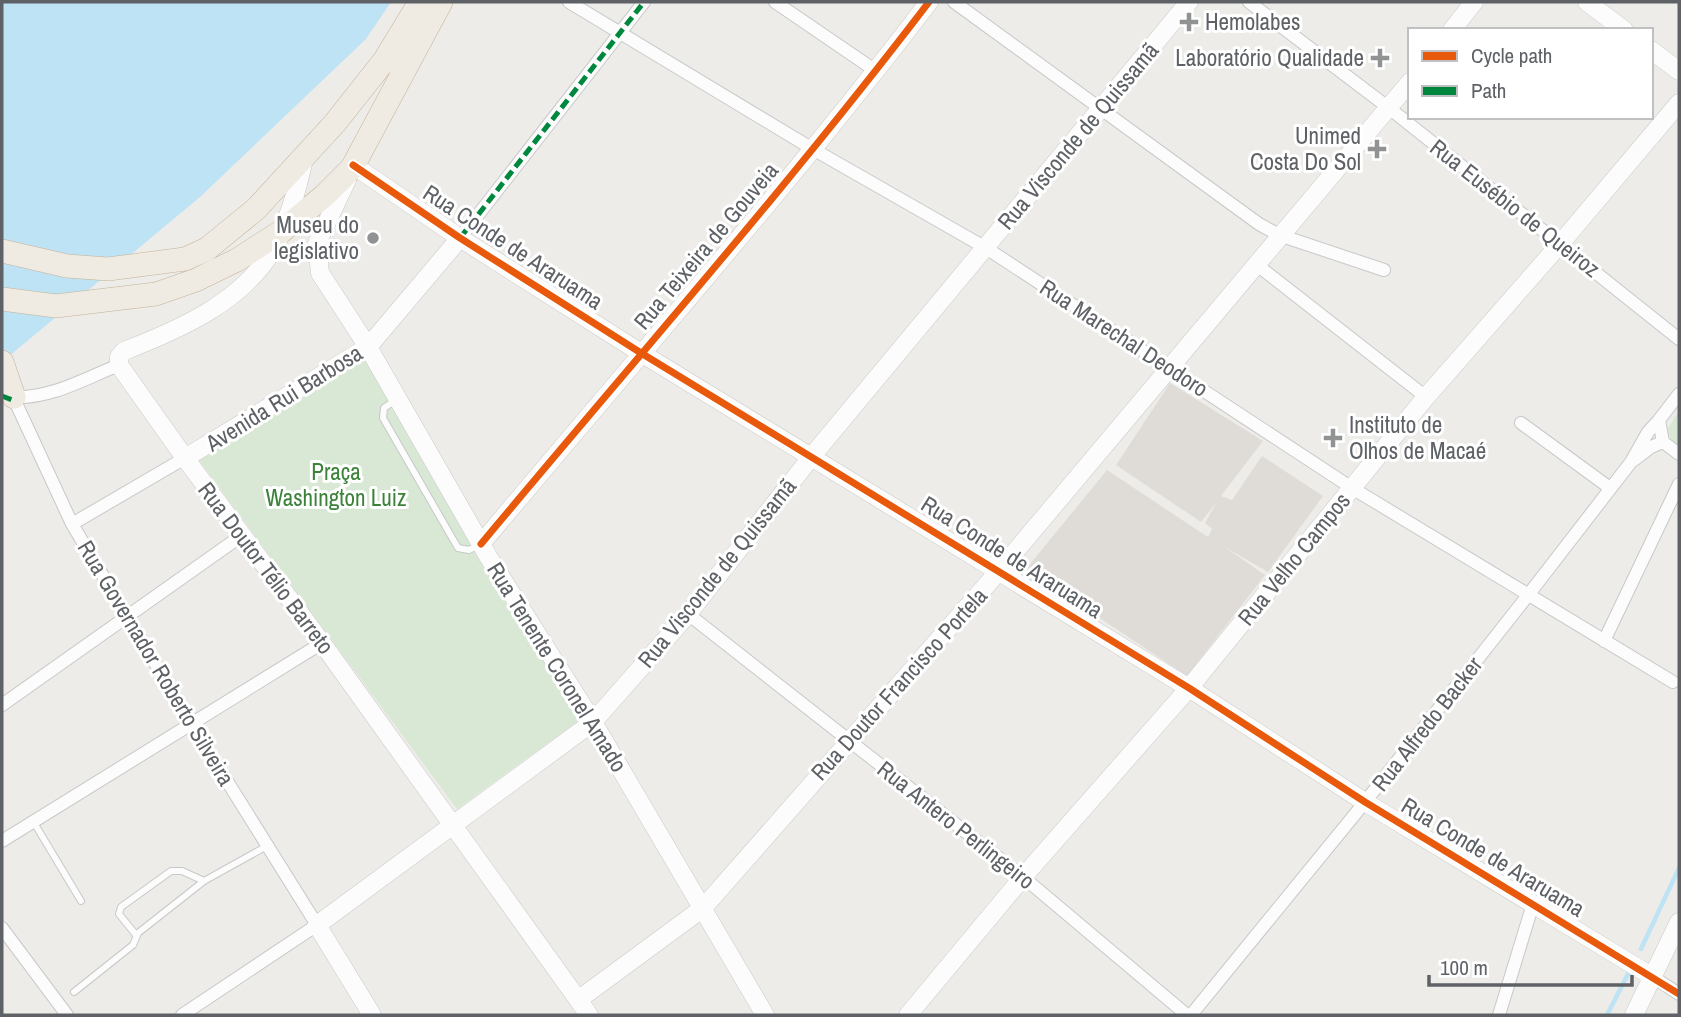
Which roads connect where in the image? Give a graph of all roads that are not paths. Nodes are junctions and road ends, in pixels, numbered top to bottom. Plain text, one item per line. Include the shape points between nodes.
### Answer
1 (420, 2) edge
2 (441, 2) edge
3 (569, 2) edge
4 (644, 2) edge
5 (775, 2) edge
6 (929, 2) edge
7 (954, 2) edge
8 (1189, 2) edge
9 (1249, 2) edge
10 (1474, 2) edge
11 (1587, 2) edge
12 (1454, 28) edge
13 (1622, 28) edge
14 (619, 34) junction
15 (1653, 52) edge
16 (876, 71) junction
17 (1679, 71) edge
18 (1408, 84) edge
19 (1679, 103) edge
20 (1101, 108) junction
21 (1389, 108) junction
22 (335, 123) junction
23 (365, 144) junction
24 (811, 148) junction
25 (305, 155) junction
26 (353, 167) junction
27 (282, 231) junction
28 (1279, 236) junction
29 (460, 238) junction
30 (1560, 244) junction
31 (986, 248) junction
32 (2, 251) edge
33 (1257, 264) junction
34 (1384, 270) dead end
35 (2, 299) edge
36 (1679, 339) edge
37 (368, 347) junction
38 (641, 353) junction
39 (2, 362) edge
40 (119, 365) junction
41 (1168, 367) junction
42 (13, 393) junction
43 (1679, 394) edge
44 (1426, 397) junction
45 (1659, 419) junction
46 (1521, 423) dead end
47 (1663, 442) junction
48 (1679, 454) edge
49 (812, 456) junction
50 (185, 458) junction
51 (1631, 462) junction
52 (1679, 484) edge
53 (1352, 488) junction
54 (1610, 488) junction
55 (72, 524) junction
56 (241, 536) junction
57 (481, 544) junction
58 (998, 572) junction
59 (1529, 594) junction
60 (688, 614) junction
61 (128, 616) junction
62 (1604, 641) junction
63 (322, 643) junction
64 (1673, 682) dead end
65 (1189, 688) junction
66 (2, 705) edge
67 (593, 722) junction
68 (192, 725) junction
69 (848, 740) junction
70 (1365, 802) junction
71 (33, 821) junction
72 (453, 825) junction
73 (2, 841) edge
74 (267, 846) junction
75 (1023, 877) junction
76 (204, 881) junction
77 (81, 901) dead end
78 (1533, 904) junction
79 (703, 908) junction
80 (1679, 922) edge
81 (317, 925) junction
82 (2, 928) edge
83 (136, 935) junction
84 (1653, 977) junction
85 (74, 992) dead end
86 (1679, 994) edge
87 (578, 1000) junction
88 (918, 1012) edge
89 (67, 1015) edge
90 (182, 1015) edge
91 (372, 1015) edge
92 (589, 1015) edge
93 (765, 1015) edge
94 (1189, 1015) edge
95 (1499, 1015) edge
96 (1634, 1015) edge

1 - 22 highway via 384,61
2 - 23 highway
3 - 14 street, Rua Marechal Deodoro
4 - 14 street, Avenida Rui Barbosa
5 - 16 street
6 - 16 street, Rua Teixeira de Gouveia
7 - 20 street
8 - 20 street, Rua Visconde de Quissamã
9 - 21 street, Rua Eusébio de Queiroz
10 - 12 street
11 - 13 street
14 - 24 street, Rua Marechal Deodoro
14 - 29 street, Avenida Rui Barbosa
15 - 17 street
16 - 24 street, Rua Teixeira de Gouveia
18 - 21 street, Rua Doutor Francisco Portela
19 - 30 street, Rua Velho Campos
20 - 28 street
20 - 31 street, Rua Visconde de Quissamã
21 - 28 street, Rua Doutor Francisco Portela
21 - 30 street, Rua Eusébio de Queiroz
22 - 23 highway via 356,129
22 - 25 highway
23 - 26 highway
24 - 31 street, Rua Marechal Deodoro
24 - 38 street, Rua Teixeira de Gouveia
25 - 27 street
25 - 32 highway via 230,232 207,249 179,260 108,269 67,266
26 - 27 highway
26 - 29 street, Rua Conde de Araruama
26 - 37 street, Rua Tenente Coronel Amado via 317,243 320,273
27 - 35 highway via 237,260 156,294 56,306
27 - 40 street via 249,280 185,326 124,351
28 - 33 street, Rua Doutor Francisco Portela
28 - 34 street
29 - 37 street, Avenida Rui Barbosa
29 - 38 street, Rua Conde de Araruama
30 - 36 street, Rua Eusébio de Queiroz
30 - 44 street, Rua Velho Campos
31 - 41 street, Rua Marechal Deodoro
31 - 49 street, Rua Visconde de Quissamã
33 - 41 street, Rua Doutor Francisco Portela
33 - 44 street
37 - 50 street, Avenida Rui Barbosa
37 - 57 street, Rua Tenente Coronel Amado
38 - 49 street, Rua Conde de Araruama
38 - 57 street, Rua Teixeira de Gouveia
39 - 42 highway
40 - 42 street via 29,398
40 - 50 street, Rua Doutor Télio Barreto
41 - 53 street, Rua Marechal Deodoro
41 - 58 street, Rua Doutor Francisco Portela
42 - 55 street, Rua Governador Roberto Silveira
43 - 45 street, Rua Alfredo Backer
44 - 53 street, Rua Velho Campos
45 - 47 street
45 - 51 street, Rua Alfredo Backer
46 - 54 street
47 - 48 street
47 - 51 street, Rua Alfredo Backer
49 - 58 street, Rua Conde de Araruama
49 - 60 street, Rua Visconde de Quissamã
50 - 55 street, Avenida Rui Barbosa
50 - 56 street, Rua Doutor Télio Barreto
51 - 54 street, Rua Alfredo Backer
52 - 62 street
53 - 59 street, Rua Marechal Deodoro
53 - 65 street, Rua Velho Campos
54 - 59 street, Rua Alfredo Backer
55 - 61 street, Rua Governador Roberto Silveira
56 - 61 street
56 - 63 street, Rua Doutor Télio Barreto
57 - 67 street, Rua Tenente Coronel Amado
58 - 65 street, Rua Conde de Araruama
58 - 69 street, Rua Doutor Francisco Portela
59 - 62 street, Rua Marechal Deodoro
59 - 70 street, Rua Alfredo Backer
60 - 67 street, Rua Visconde de Quissamã
60 - 69 street, Rua Antero Perlingeiro
61 - 66 street
61 - 68 street, Rua Governador Roberto Silveira
62 - 64 street, Rua Marechal Deodoro
63 - 68 street
63 - 72 street, Rua Doutor Télio Barreto
65 - 70 street, Rua Conde de Araruama
65 - 75 street, Rua Velho Campos
67 - 72 street, Rua Visconde de Quissamã
67 - 79 street, Rua Tenente Coronel Amado
68 - 71 street
68 - 74 street, Rua Governador Roberto Silveira
69 - 75 street, Rua Antero Perlingeiro
69 - 79 street, Rua Doutor Francisco Portela
70 - 78 street, Rua Conde de Araruama
70 - 94 street, Rua Alfredo Backer
71 - 73 street
71 - 77 lane
72 - 81 street, Rua Visconde de Quissamã
72 - 87 street, Rua Doutor Télio Barreto
74 - 76 lane
74 - 81 street, Rua Governador Roberto Silveira
75 - 88 street, Rua Velho Campos
75 - 94 street, Rua Antero Perlingeiro
76 - 83 lane
76 - 83 lane via 171,871 121,907 120,914
78 - 84 street, Rua Conde de Araruama
78 - 95 street
79 - 87 street, Rua Doutor Francisco Portela
79 - 93 street, Rua Tenente Coronel Amado
80 - 84 street
81 - 90 street, Rua Visconde de Quissamã
81 - 91 street, Rua Governador Roberto Silveira
82 - 89 street
83 - 85 lane via 133,945
84 - 86 street
84 - 96 street
87 - 92 street, Rua Doutor Télio Barreto

